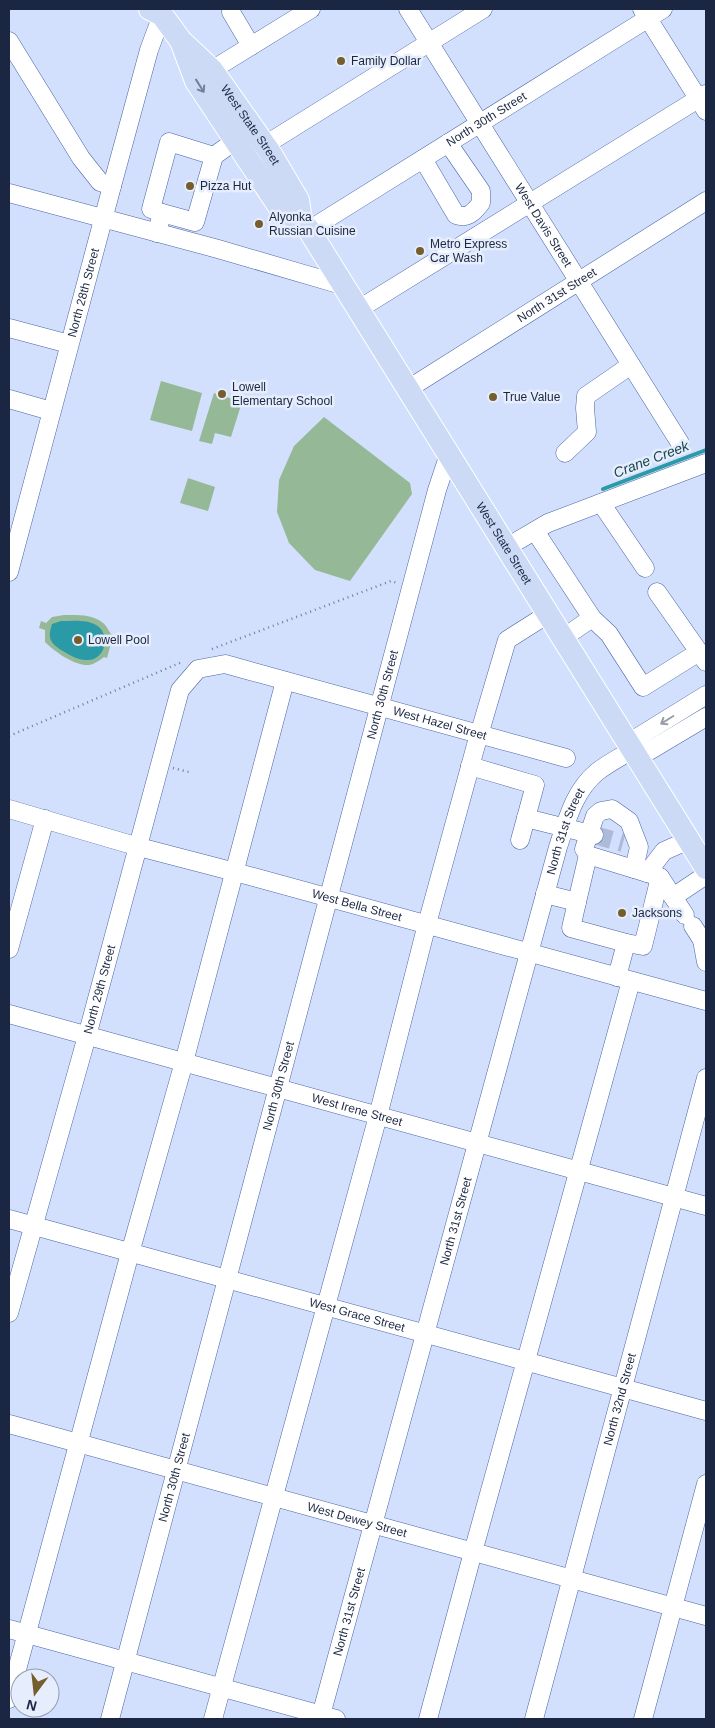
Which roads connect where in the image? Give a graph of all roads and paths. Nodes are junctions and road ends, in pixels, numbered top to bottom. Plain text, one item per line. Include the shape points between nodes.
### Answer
1 (311, 9) edge
2 (408, 9) edge
3 (483, 9) edge
4 (663, 9) edge
5 (159, 11) edge
6 (231, 12) dead end
7 (645, 13) edge
8 (9, 41) edge
9 (181, 41) junction
10 (429, 43) junction
11 (251, 46) junction
12 (212, 70) junction
13 (704, 101) edge
14 (479, 123) junction
15 (236, 140) junction
16 (448, 143) junction
17 (265, 145) junction
18 (214, 156) junction
19 (423, 159) junction
20 (112, 186) junction
21 (9, 193) edge
22 (706, 201) edge
23 (530, 204) junction
24 (162, 212) junction
25 (103, 219) junction
26 (305, 225) junction
27 (157, 233) junction
28 (578, 281) junction
29 (345, 286) junction
30 (359, 309) junction
31 (9, 328) edge
32 (69, 344) junction
33 (631, 365) junction
34 (408, 389) junction
35 (9, 399) edge
36 (51, 411) junction
37 (680, 443) dead end
38 (565, 453) dead end
39 (449, 454) junction
40 (706, 463) edge
41 (601, 503) junction
42 (535, 531) junction
43 (507, 547) junction
44 (645, 568) dead end
45 (9, 572) edge
46 (403, 584) dead end
47 (657, 592) dead end
48 (548, 614) junction
49 (592, 618) junction
50 (564, 638) junction
51 (211, 650) dead end
52 (703, 657) edge
53 (191, 665) junction
54 (285, 681) junction
55 (706, 695) edge
56 (379, 707) junction
57 (706, 717) edge
58 (479, 734) junction
59 (9, 736) edge
60 (633, 749) junction
61 (566, 758) dead end
62 (470, 766) junction
63 (9, 809) edge
64 (526, 818) junction
65 (45, 819) junction
66 (564, 828) junction
67 (591, 835) junction
68 (520, 840) dead end
69 (689, 840) junction
70 (139, 847) junction
71 (588, 855) junction
72 (706, 868) edge
73 (235, 872) junction
74 (647, 873) junction
75 (706, 875) edge
76 (545, 894) junction
77 (328, 897) junction
78 (673, 897) junction
79 (576, 902) junction
80 (427, 924) junction
81 (696, 930) edge
82 (626, 943) junction
83 (9, 949) edge
84 (529, 952) junction
85 (706, 962) edge
86 (624, 979) junction
87 (706, 1001) edge
88 (9, 1014) edge
89 (87, 1036) junction
90 (184, 1062) junction
91 (706, 1078) edge
92 (278, 1088) junction
93 (378, 1116) junction
94 (477, 1143) junction
95 (577, 1170) junction
96 (674, 1197) junction
97 (706, 1206) edge
98 (9, 1220) edge
99 (32, 1226) junction
100 (130, 1253) junction
101 (227, 1279) junction
102 (325, 1306) junction
103 (9, 1313) edge
104 (425, 1334) junction
105 (525, 1361) junction
106 (622, 1388) junction
107 (706, 1411) edge
108 (9, 1424) edge
109 (78, 1443) junction
110 (176, 1470) junction
111 (706, 1484) edge
112 (274, 1497) junction
113 (373, 1525) junction
114 (472, 1552) junction
115 (571, 1579) junction
116 (674, 1607) junction
117 (706, 1616) edge
118 (9, 1629) edge
119 (26, 1634) junction
120 (125, 1661) junction
121 (221, 1688) junction
122 (9, 1699) edge
123 (326, 1718) edge
124 (110, 1719) edge
125 (213, 1719) edge
126 (428, 1719) edge
127 (534, 1719) edge
128 (643, 1719) edge

1 - 11 street
2 - 10 street, West Davis Street
3 - 10 street
4 - 7 street, North 30th Street
5 - 9 main road, West State Street
5 - 20 street, North 28th Street
6 - 11 street
7 - 13 street
7 - 14 street, North 30th Street
8 - 20 street via 81,158 100,182
9 - 12 main road, West State Street
9 -> 15 main road, West State Street via 196,81
10 - 14 street, West Davis Street
10 - 17 street
11 - 12 street
12 - 17 main road, West State Street
13 - 23 street
14 - 16 street, North 30th Street
14 - 23 street, West Davis Street
15 - 18 street
15 - 26 main road, West State Street via 282,210
16 - 19 street, North 30th Street
16 - 19 street via 481,191 481,204 470,215 456,215
17 - 26 main road, West State Street via 298,200
18 - 24 street via 195,222
18 - 24 street via 169,142 151,209
19 - 26 street, North 30th Street
20 - 25 street, North 28th Street
21 - 25 street
22 - 28 street, North 31st Street
23 - 28 street, West Davis Street
23 - 30 street
24 - 27 street
25 - 27 street
25 - 32 street, North 28th Street
26 - 29 main road, West State Street
27 - 29 street
28 - 33 street, West Davis Street
28 - 34 street, North 31st Street
29 - 30 main road, West State Street
30 - 34 main road, West State Street
31 - 32 street
32 - 36 street, North 28th Street
33 - 37 street, West Davis Street
33 - 38 street via 586,396 587,432
34 - 39 main road, West State Street
35 - 36 street
36 - 45 street, North 28th Street
39 - 43 main road, West State Street
39 - 56 street, North 30th Street
40 - 41 street
41 - 42 street
41 - 44 street
42 - 43 street
42 - 49 street
43 - 48 main road, West State Street
46 - 51 path via 391,582
47 - 52 street
48 - 50 main road, West State Street
48 - 58 street via 507,640
49 - 50 street
49 - 52 street via 609,634 643,687
50 - 60 main road, West State Street
53 - 54 street, West Hazel Street via 225,664
53 - 59 path
53 - 70 street, North 29th Street via 180,690
54 - 56 street, West Hazel Street
54 - 73 street
55 -> 60 street via 638,737
56 - 58 street, West Hazel Street
56 - 77 street, North 30th Street
57 - 60 street via 649,751
58 - 61 street, West Hazel Street
58 - 62 street
60 - 66 street, North 31st Street via 597,772 582,787
60 - 69 main road, West State Street
62 - 64 street via 535,785
62 - 80 street
63 - 65 street, West Bella Street
64 - 66 street
64 - 68 street
65 - 70 street, West Bella Street
65 - 83 street
66 - 67 street
66 - 76 street, North 31st Street
67 - 71 street via 584,849
67 - 74 street via 595,816 612,809 629,821 631,845
69 - 72 main road, West State Street
69 - 74 street via 664,851
70 - 73 street, West Bella Street
70 - 89 street, North 29th Street
71 - 74 street
71 - 79 street
73 - 77 street, West Bella Street
73 - 90 street
74 - 78 street
74 - 82 street via 643,946
75 - 78 street
76 - 79 street
76 - 84 street, North 31st Street
77 - 80 street, West Bella Street
77 - 92 street, North 30th Street
78 - 81 street
79 - 82 street via 571,928
80 - 84 street, West Bella Street
80 - 93 street
81 - 85 street
82 - 86 street
84 - 86 street, West Bella Street
84 - 94 street, North 31st Street
86 - 87 street, West Bella Street
86 - 95 street
88 - 89 street, West Irene Street
89 - 90 street, West Irene Street
89 - 99 street, North 29th Street
90 - 92 street, West Irene Street
90 - 100 street
91 - 96 street, North 32nd Street
92 - 93 street, West Irene Street
92 - 101 street, North 30th Street
93 - 94 street, West Irene Street
93 - 102 street
94 - 95 street, West Irene Street
94 - 104 street, North 31st Street
95 - 96 street, West Irene Street
95 - 105 street
96 - 97 street, West Irene Street
96 - 106 street, North 32nd Street
98 - 99 street, West Grace Street
99 - 100 street, West Grace Street
99 - 103 street, North 29th Street
100 - 101 street, West Grace Street
100 - 109 street
101 - 102 street, West Grace Street
101 - 110 street, North 30th Street
102 - 104 street, West Grace Street
102 - 112 street
104 - 105 street, West Grace Street
104 - 113 street, North 31st Street
105 - 106 street, West Grace Street
105 - 114 street
106 - 107 street, West Grace Street
106 - 115 street, North 32nd Street
108 - 109 street, West Dewey Street
109 - 110 street, West Dewey Street
109 - 119 street
110 - 112 street, West Dewey Street
110 - 120 street, North 30th Street
111 - 116 street
112 - 113 street, West Dewey Street
112 - 121 street
113 - 114 street, West Dewey Street
113 - 123 street, North 31st Street
114 - 115 street, West Dewey Street
114 - 126 street
115 - 116 street, West Dewey Street
115 - 127 street, North 32nd Street
116 - 117 street, West Dewey Street
116 - 128 street
118 - 119 street
119 - 120 street
119 - 122 street
120 - 121 street
120 - 124 street, North 30th Street
121 - 123 street
121 - 125 street

